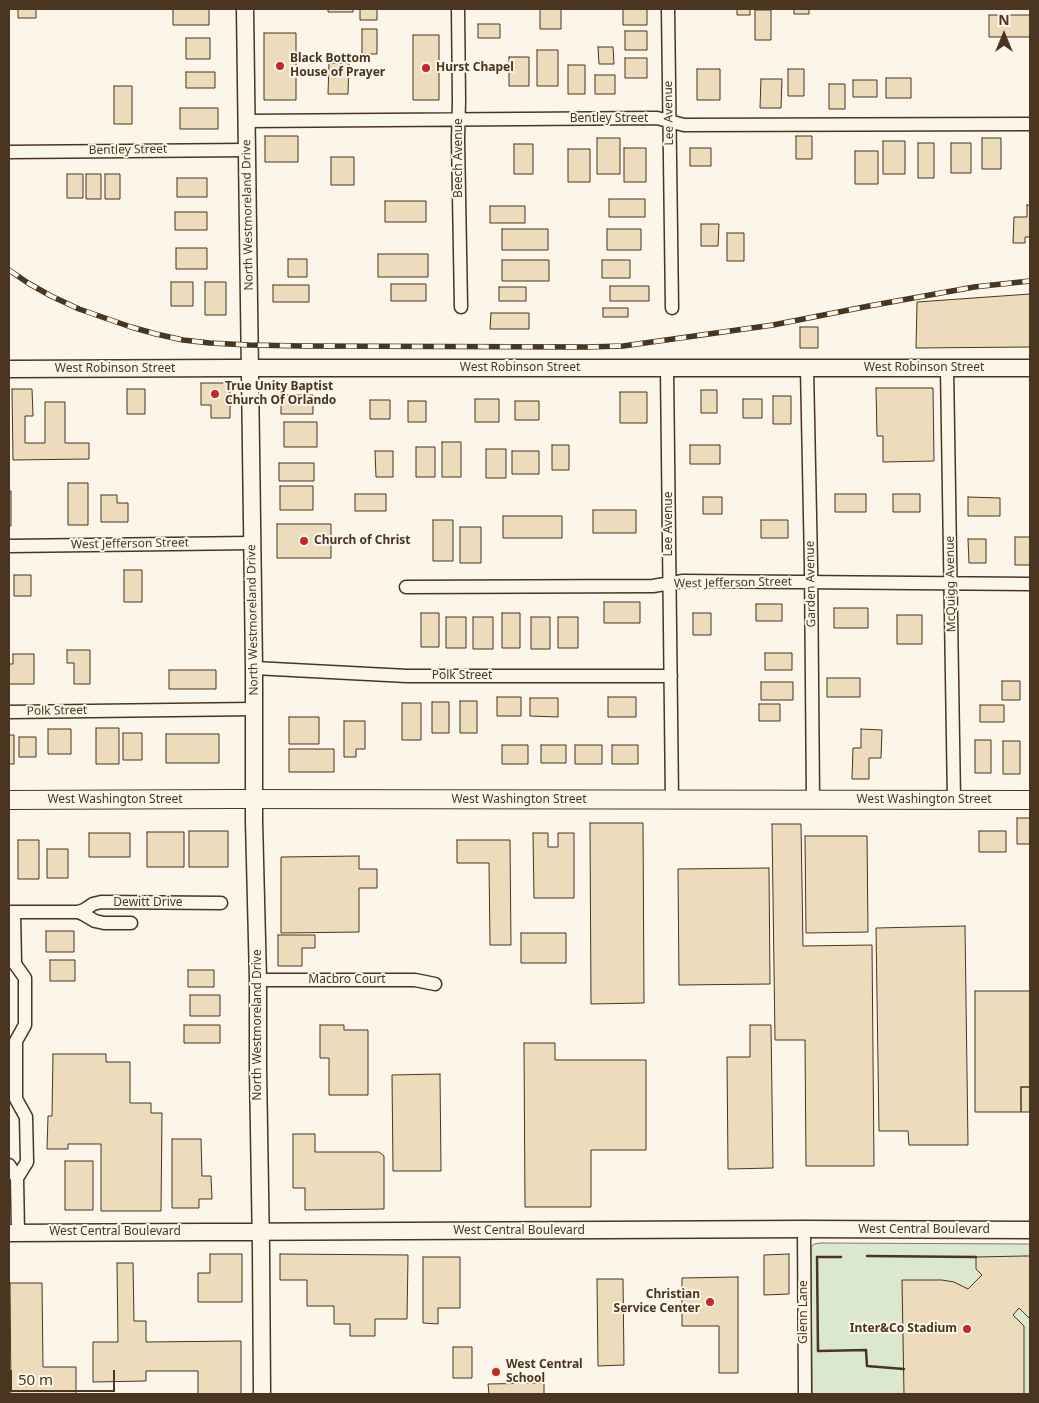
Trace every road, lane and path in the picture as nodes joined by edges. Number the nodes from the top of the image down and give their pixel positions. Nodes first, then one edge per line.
1 (245, 9) edge
2 (458, 9) edge
3 (668, 9) edge
4 (458, 120) junction
5 (247, 122) junction
6 (669, 122) junction
7 (1030, 124) edge
8 (247, 150) junction
9 (9, 152) edge
10 (461, 307) dead end
11 (672, 308) dead end
12 (250, 368) junction
13 (807, 368) junction
14 (947, 368) junction
15 (1030, 368) edge
16 (667, 369) junction
17 (9, 370) edge
18 (252, 543) junction
19 (9, 546) edge
20 (811, 583) junction
21 (670, 584) junction
22 (951, 584) junction
23 (1030, 584) edge
24 (406, 587) dead end
25 (254, 668) junction
26 (671, 676) junction
27 (254, 709) junction
28 (9, 712) edge
29 (254, 799) junction
30 (9, 800) edge
31 (672, 800) junction
32 (813, 800) junction
33 (954, 800) junction
34 (1030, 800) edge
35 (221, 903) dead end
36 (11, 912) edge
37 (78, 912) junction
38 (131, 923) dead end
39 (12, 968) edge
40 (258, 980) junction
41 (435, 984) dead end
42 (12, 1036) edge
43 (16, 1099) junction
44 (9, 1112) edge
45 (9, 1165) edge
46 (17, 1178) junction
47 (804, 1229) junction
48 (1030, 1230) edge
49 (261, 1232) junction
50 (13, 1233) edge
51 (262, 1394) edge
52 (805, 1394) edge

1 - 5 street, North Westmoreland Drive
2 - 4 street, Beech Avenue
3 - 6 street, Lee Avenue
4 - 5 street, Bentley Street
4 - 6 street, Bentley Street
4 - 10 street, Beech Avenue
5 - 8 street, North Westmoreland Drive
6 - 7 street, Bentley Street
6 - 11 street, Lee Avenue
8 - 9 street, Bentley Street
8 - 12 street, North Westmoreland Drive
12 - 16 street, West Robinson Street
12 - 17 street, West Robinson Street
12 - 18 street, North Westmoreland Drive
13 - 14 street, West Robinson Street
13 - 16 street, West Robinson Street
13 - 20 street, Garden Avenue
14 - 15 street, West Robinson Street
14 - 22 street, McQuigg Avenue
16 - 21 street, Lee Avenue
18 - 19 street, West Jefferson Street
18 - 25 street, North Westmoreland Drive
20 - 21 street, West Jefferson Street
20 - 22 street, West Jefferson Street
20 - 32 street, Garden Avenue
21 - 24 street, West Jefferson Street
21 - 26 street, Lee Avenue
22 - 23 street, West Jefferson Street
22 - 33 street, McQuigg Avenue
25 - 26 street, Polk Street
25 - 27 street, North Westmoreland Drive
26 - 31 street, Lee Avenue
27 - 28 street, Polk Street
27 - 29 street, North Westmoreland Drive
29 - 30 main road, West Washington Street
29 - 31 main road, West Washington Street
29 - 40 street, North Westmoreland Drive
31 - 32 main road, West Washington Street
32 - 33 main road, West Washington Street
33 - 34 main road, West Washington Street
35 - 37 street, Dewitt Drive
36 - 37 street, Dewitt Drive
36 - 39 street
37 - 38 street, Dewitt Drive
39 - 42 street
40 - 41 street, Macbro Court
40 - 49 street, North Westmoreland Drive
42 - 43 street
43 - 44 street
43 - 46 street
45 - 46 street
46 - 50 street
47 - 48 street, West Central Boulevard
47 - 49 street, West Central Boulevard
47 - 52 street, Glenn Lane
49 - 50 street, West Central Boulevard
49 - 51 street, North Westmoreland Drive

